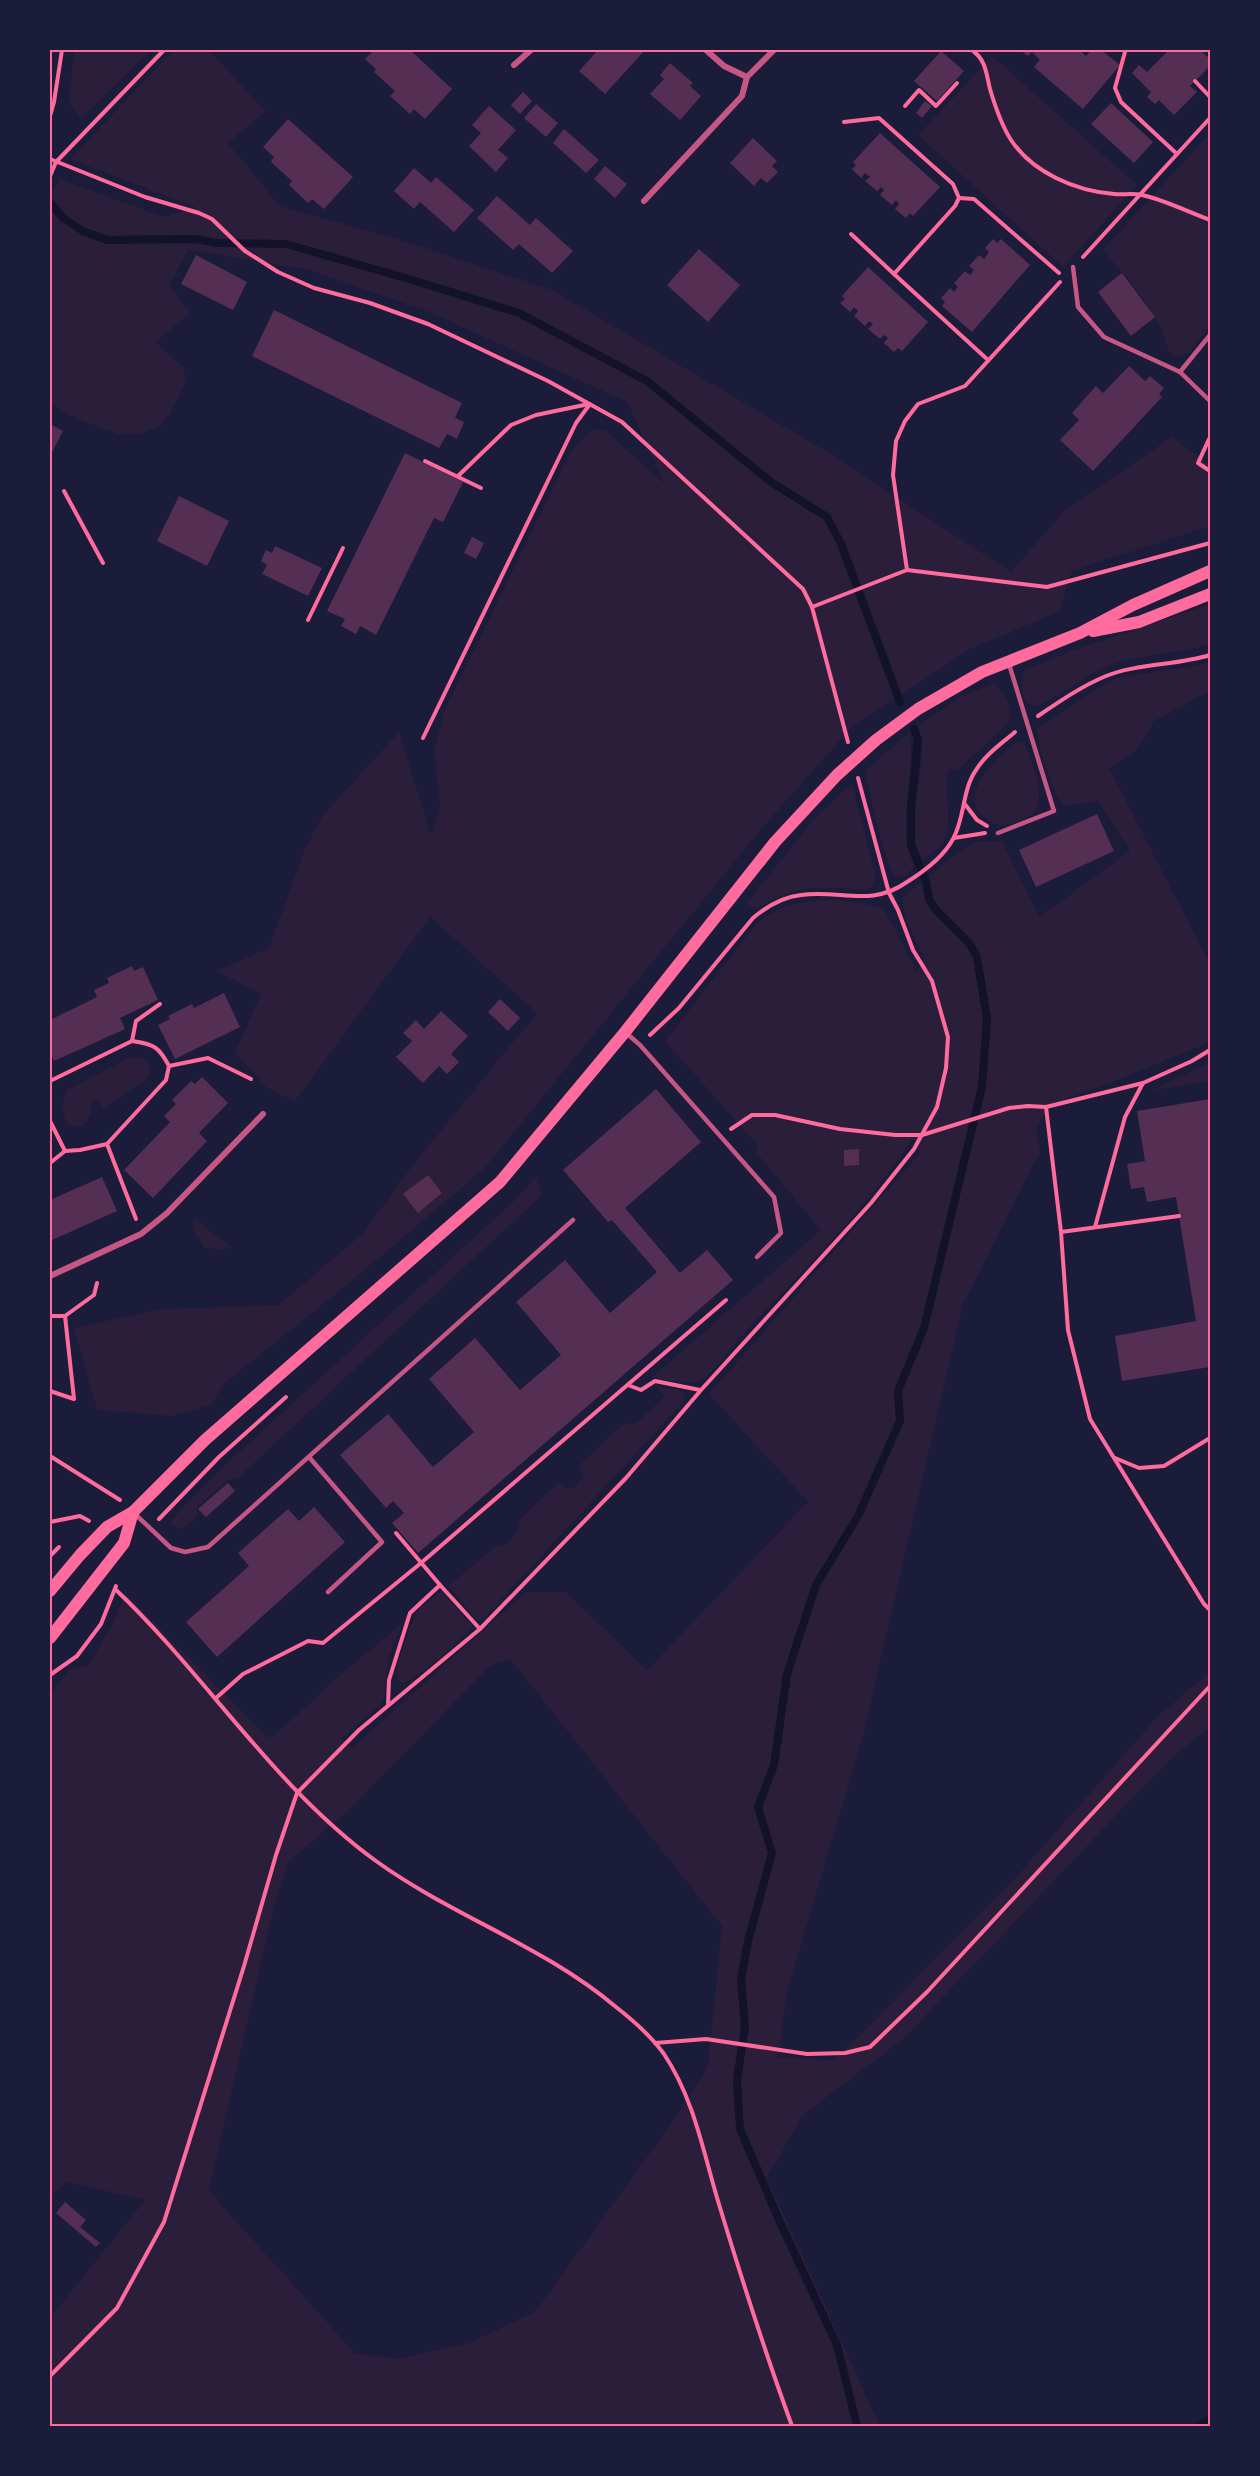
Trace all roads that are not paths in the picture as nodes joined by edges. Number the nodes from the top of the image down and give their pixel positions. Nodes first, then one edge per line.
1 (531, 50) edge
2 (706, 50) edge
3 (774, 50) edge
4 (514, 65) dead end
5 (747, 77) junction
6 (644, 201) dead end
7 (1073, 267) road end
8 (1210, 335) edge
9 (1180, 372) junction
10 (1210, 401) edge
11 (1210, 571) edge
12 (1210, 594) edge
13 (1080, 633) junction
14 (1007, 660) junction
15 (998, 833) road end
16 (625, 1032) junction
17 (263, 1114) dead end
18 (573, 1220) dead end
19 (757, 1257) dead end
20 (50, 1276) edge
21 (309, 1457) junction
22 (133, 1512) junction
23 (50, 1591) edge
24 (328, 1592) dead end
25 (50, 1638) edge

1 - 4 street
2 - 5 street
3 - 5 street
5 - 6 street
7 - 9 lane
8 - 9 lane
9 - 10 lane
11 - 13 main road
12 - 13 main road
13 - 14 main road
14 - 15 lane
14 - 16 main road
16 - 19 lane
16 - 22 main road
17 - 20 street
18 - 21 lane
21 - 22 lane
21 - 24 lane
22 - 23 main road
22 - 25 main road

